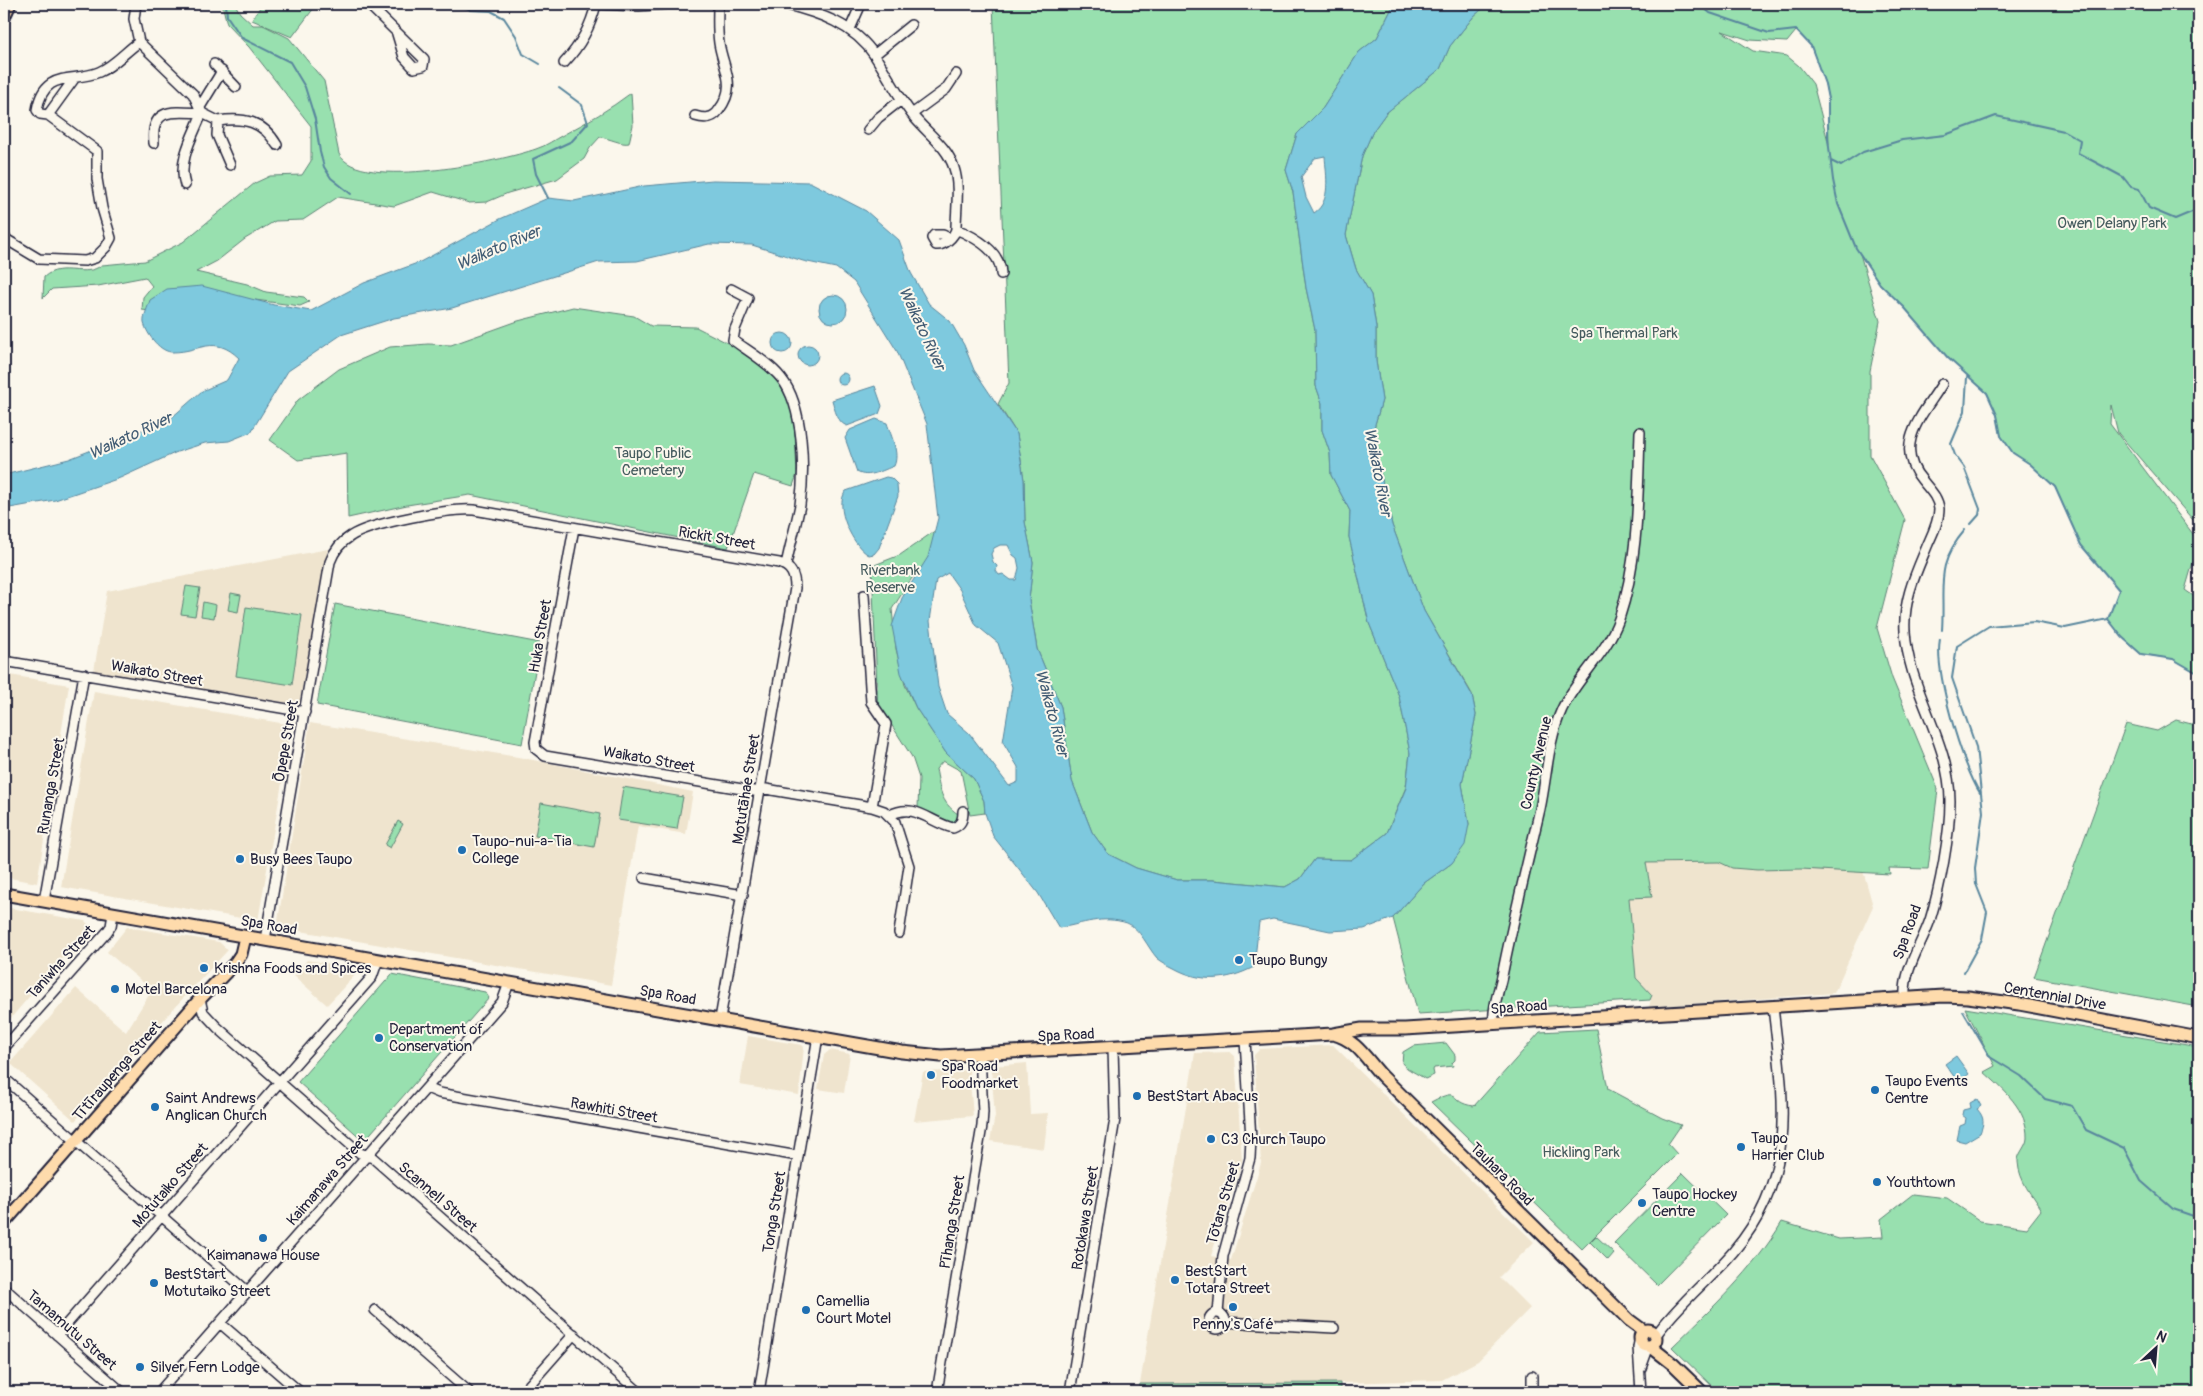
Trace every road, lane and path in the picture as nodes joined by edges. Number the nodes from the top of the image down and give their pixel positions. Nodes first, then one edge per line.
1 (10, 4) edge
2 (136, 4) edge
3 (368, 4) edge
4 (596, 4) edge
5 (668, 4) edge
6 (718, 4) edge
7 (787, 4) edge
8 (861, 4) edge
9 (4, 17) edge
10 (911, 25) dead end
11 (850, 29) junction
12 (396, 34) dead end
13 (139, 42) junction
14 (874, 55) junction
15 (564, 63) dead end
16 (214, 64) dead end
17 (222, 71) junction
18 (956, 74) dead end
19 (74, 79) junction
20 (236, 86) dead end
21 (901, 100) junction
22 (201, 110) junction
23 (912, 114) junction
24 (48, 116) junction
25 (695, 116) dead end
26 (218, 121) junction
27 (868, 130) dead end
28 (154, 143) dead end
29 (277, 145) dead end
30 (230, 165) dead end
31 (185, 185) dead end
32 (956, 229) junction
33 (4, 238) edge
34 (950, 238) dead end
35 (1002, 274) dead end
36 (732, 288) dead end
37 (1942, 384) dead end
38 (1640, 432) dead end
39 (574, 528) junction
40 (337, 548) joint
41 (786, 565) junction
42 (864, 595) dead end
43 (4, 661) edge
44 (84, 674) junction
45 (305, 712) junction
46 (536, 749) joint
47 (760, 790) junction
48 (872, 807) junction
49 (963, 811) dead end
50 (890, 815) junction
51 (644, 878) dead end
52 (4, 894) edge
53 (743, 895) junction
54 (44, 901) junction
55 (113, 914) junction
56 (899, 933) dead end
57 (245, 937) junction
58 (265, 940) junction
59 (378, 960) junction
60 (509, 983) junction
61 (1905, 998) junction
62 (200, 999) junction
63 (1773, 1007) junction
64 (189, 1012) junction
65 (720, 1020) junction
66 (1494, 1024) junction
67 (216, 1027) junction
68 (1382, 1030) junction
69 (1333, 1034) junction
70 (818, 1036) junction
71 (2199, 1038) edge
72 (1245, 1040) junction
73 (1358, 1047) junction
74 (4, 1048) edge
75 (1113, 1048) junction
76 (980, 1056) junction
77 (4, 1078) edge
78 (279, 1082) junction
79 (427, 1088) junction
80 (76, 1141) junction
81 (367, 1156) junction
82 (798, 1156) junction
83 (161, 1216) junction
84 (4, 1223) edge
85 (4, 1288) edge
86 (248, 1292) junction
87 (374, 1310) dead end
88 (1218, 1313) junction
89 (1225, 1322) junction
90 (220, 1323) junction
91 (1334, 1328) dead end
92 (574, 1334) junction
93 (57, 1335) junction
94 (1648, 1338) junction
95 (1532, 1376) dead end
96 (122, 1392) edge
97 (159, 1392) edge
98 (300, 1392) edge
99 (469, 1392) edge
100 (522, 1392) edge
101 (639, 1392) edge
102 (759, 1392) edge
103 (937, 1392) edge
104 (1070, 1392) edge
105 (1532, 1392) edge
106 (1641, 1392) edge
107 (1702, 1392) edge

1 - 9 main road
2 - 13 street
3 - 12 street
4 - 5 street
4 - 15 street
6 - 25 street
7 - 11 street
8 - 11 street
10 - 14 street
11 - 14 street
13 - 19 street
13 - 22 street
14 - 21 street
16 - 17 street
17 - 20 street
17 - 22 street
18 - 23 street
19 - 24 street
19 - 24 street
21 - 23 street
21 - 27 street
22 - 26 street
22 - 28 street
22 - 31 street
23 - 32 street
24 - 33 street
26 - 29 street
26 - 30 street
32 - 34 street
32 - 35 street
36 - 41 street
37 - 61 street, Spa Road
38 - 66 street, County Avenue
39 - 40 street, Rickit Street
39 - 41 street, Rickit Street
39 - 46 street, Huka Street
40 - 45 street, Ōpepe Street
41 - 47 street, Motutāhae Street
42 - 48 street
43 - 44 street, Waikato Street
44 - 45 street, Waikato Street
44 - 54 street, Runanga Street
45 - 58 street, Ōpepe Street
46 - 47 street, Waikato Street
47 - 48 street, Waikato Street
47 - 53 street, Motutāhae Street
48 - 50 street, Waikato Street
49 - 50 street
50 - 56 street
51 - 53 street
52 - 54 main road, Spa Road
53 - 65 street, Motutāhae Street
54 - 55 main road, Spa Road
55 - 57 main road, Spa Road
55 - 74 street, Taniwha Street
57 - 58 main road, Spa Road
57 - 62 main road, Tītīraupenga Street
58 - 59 main road, Spa Road
59 - 60 main road, Spa Road
59 - 78 street, Motutaiko Street
60 - 65 main road, Spa Road
60 - 79 street, Kaimanawa Street
61 - 63 main road, Spa Road
61 - 71 main road, Centennial Drive
62 - 64 main road, Tītīraupenga Street
62 - 67 street, Scannell Street
63 - 66 main road, Spa Road
63 - 94 street
64 - 67 street, Scannell Street
64 - 80 main road, Tītīraupenga Street
65 - 70 main road, Spa Road
66 - 68 main road, Spa Road
67 - 78 street, Scannell Street
68 - 69 main road, Spa Road
68 - 73 main road
69 - 72 main road, Spa Road
69 - 73 main road, Spa Road
70 - 76 main road, Spa Road
70 - 82 street, Tonga Street
72 - 75 main road, Spa Road
72 - 88 street, Tōtara Street
73 - 94 main road, Tauhara Road
75 - 76 main road, Spa Road
75 - 104 street, Rotokawa Street
76 - 103 street, Pīhanga Street
77 - 80 street
78 - 81 street, Scannell Street
78 - 83 street, Motutaiko Street
79 - 81 street, Kaimanawa Street
79 - 82 street, Rawhiti Street
80 - 83 street
80 - 84 main road, Tītīraupenga Street
81 - 86 street, Kaimanawa Street
81 - 92 street, Scannell Street
82 - 102 street, Tonga Street
83 - 86 street
83 - 93 street, Motutaiko Street
85 - 93 street, Tamamutu Street
86 - 90 street, Kaimanawa Street
87 - 99 street
88 - 89 street
88 - 89 street, Tōtara Street
89 - 91 street, Tōtara Street
90 - 97 street, Kaimanawa Street
90 - 98 street
92 - 100 street
92 - 101 street, Scannell Street
93 - 96 street, Tamamutu Street
94 - 106 street
94 - 107 main road, Tauhara Road
95 - 105 street

